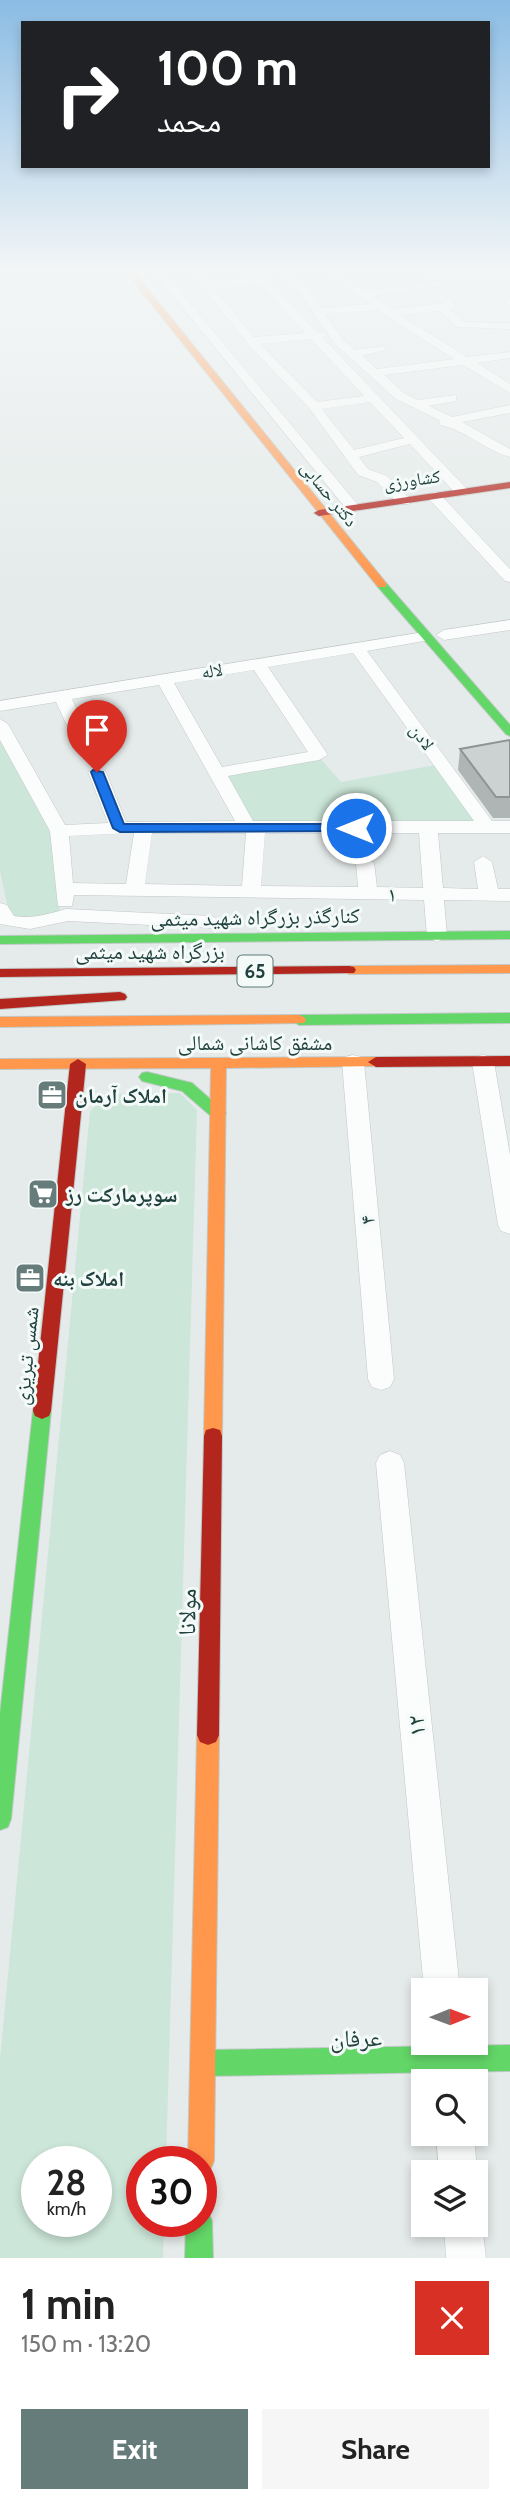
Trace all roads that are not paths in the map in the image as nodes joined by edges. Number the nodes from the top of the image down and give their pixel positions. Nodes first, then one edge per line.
1 (197, 376) edge
2 (211, 376) edge
3 (229, 376) edge
4 (245, 376) edge
5 (285, 376) edge
6 (347, 376) edge
7 (381, 376) edge
8 (492, 376) edge
9 (510, 388) edge
10 (373, 398) junction
11 (452, 398) dead end
12 (417, 404) junction
13 (314, 406) junction
14 (510, 409) edge
15 (451, 421) junction
16 (414, 430) junction
17 (474, 436) junction
18 (450, 440) dead end
19 (510, 453) edge
20 (351, 455) junction
21 (285, 471) junction
22 (506, 489) edge
23 (462, 492) junction
24 (435, 496) junction
25 (404, 500) junction
26 (354, 508) junction
27 (337, 510) junction
28 (319, 513) junction
29 (510, 578) edge
30 (510, 625) edge
31 (444, 635) junction
32 (424, 637) junction
33 (357, 648) junction
34 (472, 663) dead end
35 (258, 664) junction
36 (164, 679) junction
37 (62, 696) junction
38 (0, 706) edge
39 (510, 714) edge
40 (0, 724) edge
41 (507, 739) edge
42 (86, 747) dead end
43 (97, 772) dead end
44 (217, 773) junction
45 (144, 827) junction
46 (428, 827) junction
47 (487, 827) junction
48 (510, 827) edge
49 (120, 828) junction
50 (252, 828) junction
51 (59, 831) junction
52 (483, 862) dead end
53 (365, 863) dead end
54 (65, 889) junction
55 (135, 890) junction
56 (214, 892) junction
57 (251, 892) junction
58 (368, 894) junction
59 (435, 895) junction
60 (489, 895) junction
61 (510, 895) edge
62 (0, 909) edge
63 (66, 915) junction
64 (212, 930) junction
65 (510, 935) edge
66 (437, 936) junction
67 (0, 940) edge
68 (0, 965) edge
69 (510, 969) edge
70 (201, 972) junction
71 (0, 973) edge
72 (0, 993) edge
73 (0, 1004) edge
74 (510, 1018) edge
75 (0, 1022) edge
76 (510, 1061) edge
77 (354, 1062) junction
78 (483, 1062) junction
79 (219, 1063) junction
80 (0, 1064) edge
81 (78, 1064) junction
82 (113, 1079) dead end
83 (93, 1087) dead end
84 (74, 1102) junction
85 (218, 1113) junction
86 (510, 1225) edge
87 (381, 1379) dead end
88 (390, 1463) dead end
89 (0, 1819) edge
90 (441, 1978) edge
91 (510, 2058) edge
92 (449, 2061) edge
93 (203, 2063) junction
94 (201, 2146) edge
95 (199, 2237) edge
96 (464, 2237) edge
97 (198, 2258) edge
98 (466, 2258) edge

1 - 21 main road
2 - 21 main road, دکتر حسابی
3 - 27 main road, دکتر حسابی
4 - 26 street
5 - 13 street
6 - 10 street
7 - 12 street
8 - 9 street
10 - 13 street
10 - 16 street
11 - 12 street
12 - 15 street
13 - 20 street
14 - 15 street
15 - 16 street
15 - 17 street
16 - 20 street
16 - 23 street
17 - 18 street
17 - 19 street
20 - 25 street
21 - 28 main road, دکتر حسابی
22 - 23 main road, کشاورزی
23 - 24 main road, کشاورزی
24 - 25 main road, کشاورزی
24 - 29 street
25 - 26 main road, کشاورزی
26 - 27 main road, کشاورزی
27 - 28 main road, کشاورزی
27 - 31 main road, دکتر حسابی
28 - 32 main road, دکتر حسابی
30 - 31 street
31 - 34 main road
31 - 39 main road, دکتر حسابی
32 - 33 street, لاله
32 - 41 main road, دکتر حسابی
33 - 35 street, لاله
33 - 47 street, لادن
35 - 36 street, لاله
35 - 44 street
36 - 37 street, لاله
36 - 44 street
37 - 38 street, لاله
37 - 42 street
40 - 51 street
43 - 49 street
44 - 50 street
45 - 49 street
45 - 50 street
45 - 55 street
46 - 47 street
46 - 50 street
46 - 59 street
47 - 48 street
49 - 51 street
50 - 57 street
51 - 54 street
52 - 60 street
53 - 58 street
54 - 55 street, ۱
54 - 63 street
55 - 56 street, ۱
56 - 57 street, ۱
56 - 64 street
57 - 58 street, ۱
58 - 59 street, ۱
59 - 60 street, ۱
59 - 66 street
60 - 61 street, ۱
62 - 63 street
63 - 64 street
64 - 66 main road, کنارگذر بزرگراه شهید میثمی
64 - 67 main road, کنارگذر بزرگراه شهید میثمی
65 - 66 main road, کنارگذر بزرگراه شهید میثمی
68 - 70 main road
69 - 70 main road, بزرگراه شهید میثمی / 65
70 - 71 main road, بزرگراه شهید میثمی / 65
72 - 73 main road, بزرگراه شهید میثمی
74 - 75 main road
76 - 78 main road, مشفق کاشانی شمالی
77 - 78 main road, مشفق کاشانی شمالی
77 - 79 main road, مشفق کاشانی شمالی
77 - 87 street, ۴
78 - 86 street
79 - 81 main road, مشفق کاشانی شمالی
79 - 85 main road, مولانا
80 - 81 main road, مشفق کاشانی شمالی
81 - 84 main road, شمس تبریزی
82 - 85 main road
83 - 84 main road
84 - 89 main road, شمس تبریزی
85 - 93 main road, مولانا
88 - 90 street, ۱۲
91 - 92 main road, عرفان
92 - 93 main road, عرفان
93 - 94 main road, مولانا
95 - 97 main road
96 - 98 street

